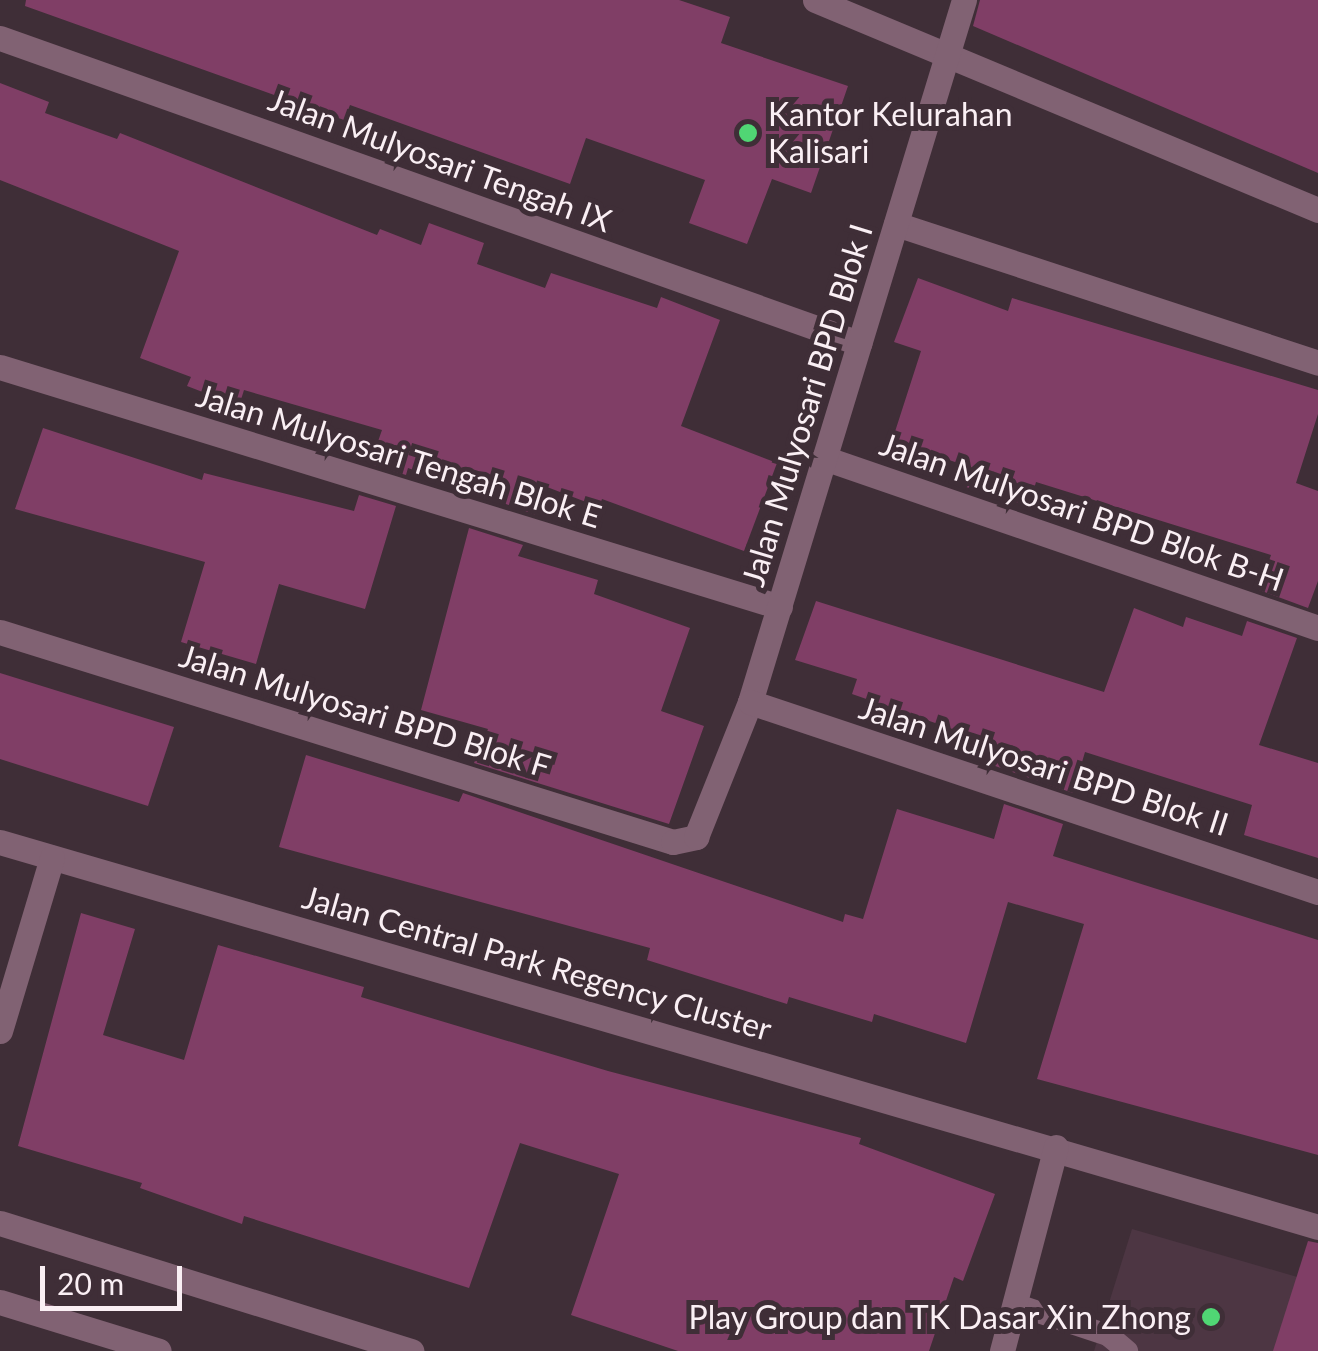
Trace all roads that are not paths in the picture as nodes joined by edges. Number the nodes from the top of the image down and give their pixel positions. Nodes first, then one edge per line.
1 (814, 0) edge
2 (964, 0) edge
3 (0, 38) edge
4 (948, 54) junction
5 (1318, 210) edge
6 (896, 224) junction
7 (859, 343) junction
8 (1318, 363) edge
9 (0, 366) edge
10 (824, 458) junction
11 (780, 607) junction
12 (1318, 628) edge
13 (0, 632) edge
14 (750, 702) junction
15 (704, 826) joint
16 (0, 842) edge
17 (52, 858) junction
18 (1318, 892) edge
19 (0, 1031) edge
20 (1056, 1146) junction
21 (0, 1223) edge
22 (1318, 1227) edge
23 (0, 1302) edge
24 (1014, 1304) junction
25 (159, 1351) edge
26 (412, 1351) edge
27 (1002, 1351) edge
28 (1127, 1351) edge

1 - 4 street
2 - 4 street, Jalan Mulyosari BPD Blok I
3 - 7 street, Jalan Mulyosari Tengah IX
4 - 5 street
4 - 6 street, Jalan Mulyosari BPD Blok I
6 - 7 street, Jalan Mulyosari BPD Blok I
6 - 8 street
7 - 10 street, Jalan Mulyosari BPD Blok I
9 - 11 street, Jalan Mulyosari Tengah Blok E
10 - 11 street, Jalan Mulyosari BPD Blok I
10 - 12 street, Jalan Mulyosari BPD Blok B-H
11 - 14 street, Jalan Mulyosari BPD Blok I
13 - 15 street, Jalan Mulyosari BPD Blok F
14 - 15 street, Jalan Mulyosari BPD Blok I
14 - 18 street, Jalan Mulyosari BPD Blok II
16 - 17 street, Jalan Central Park Regency Cluster
17 - 19 street
17 - 20 street, Jalan Central Park Regency Cluster
20 - 22 street, Jalan Central Park Regency Cluster
20 - 24 street
21 - 26 street
23 - 25 street
24 - 27 street
24 - 28 lane

